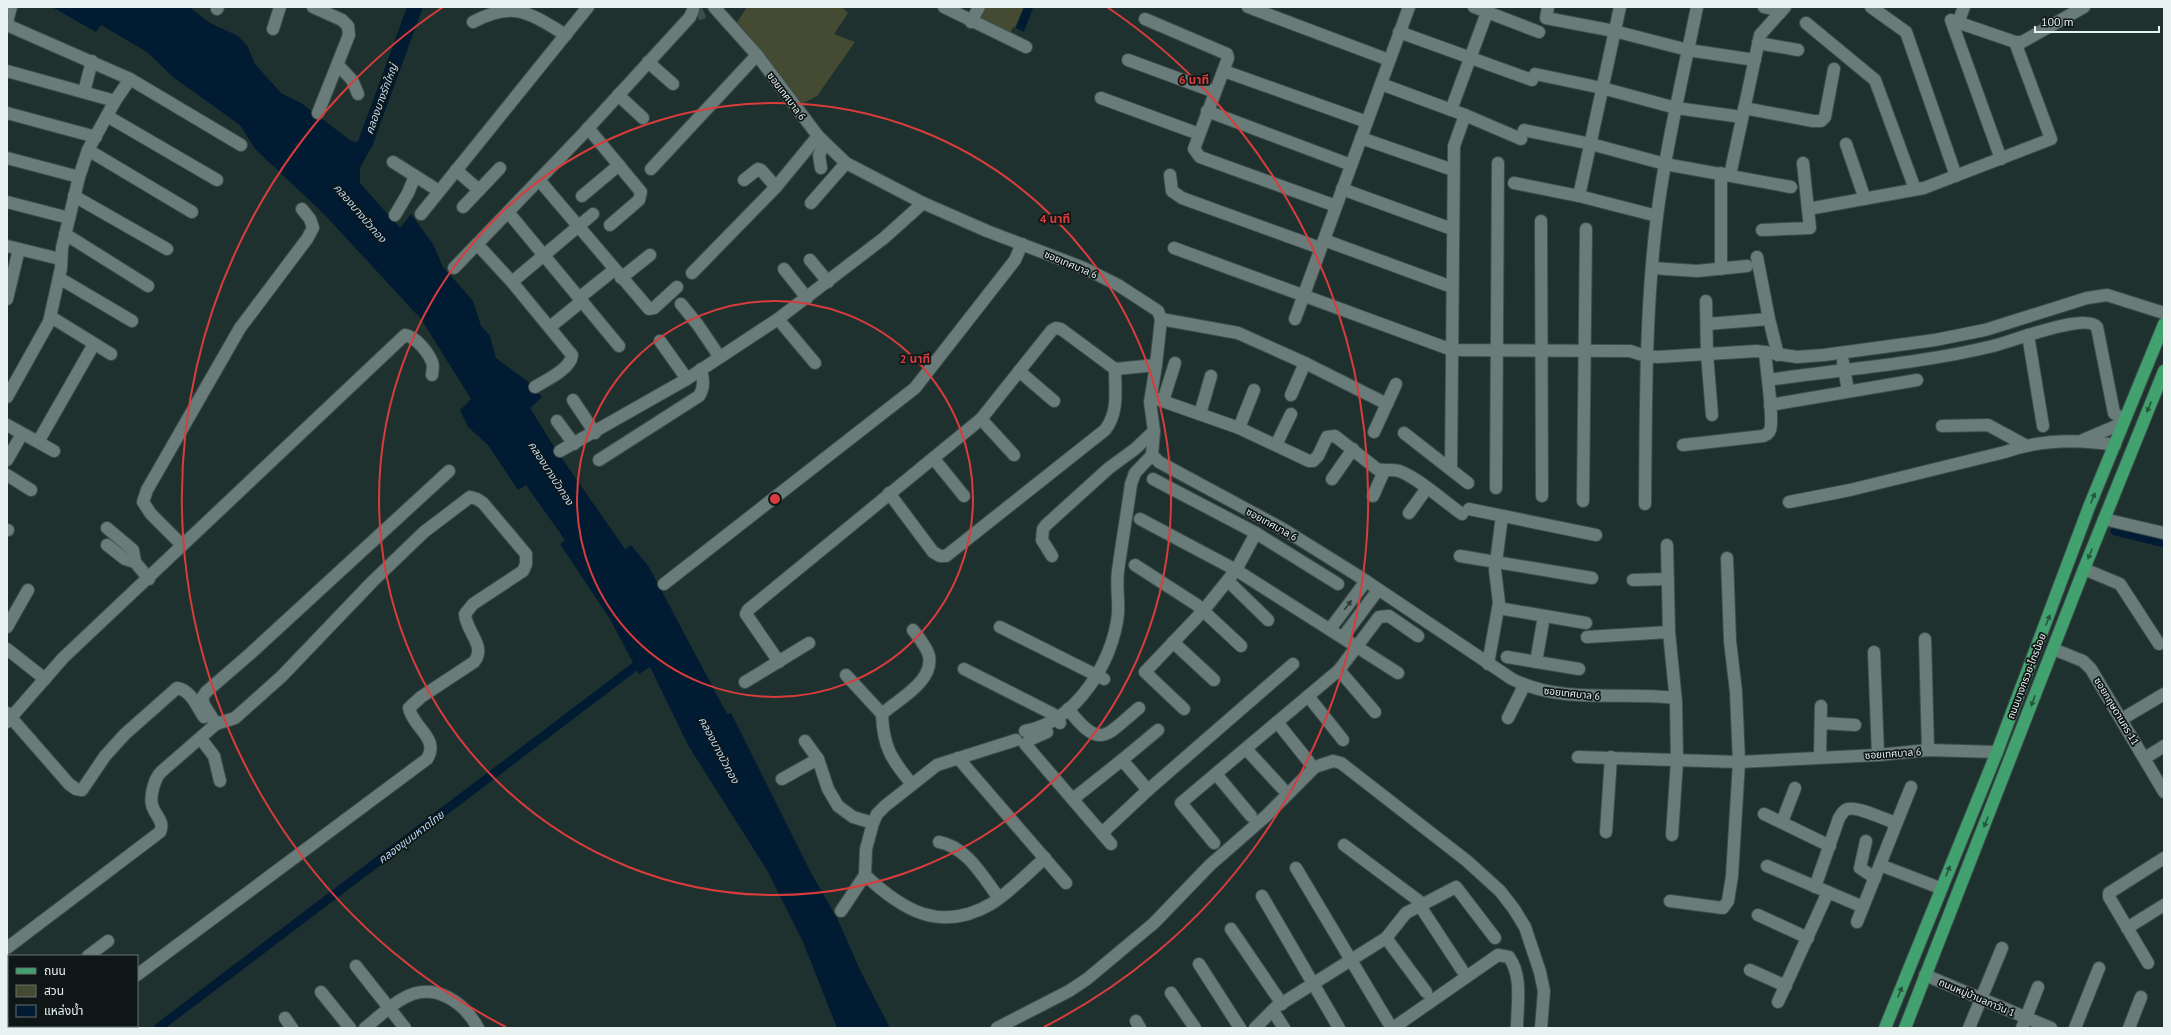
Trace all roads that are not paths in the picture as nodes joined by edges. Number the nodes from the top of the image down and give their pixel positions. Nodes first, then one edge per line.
1 (11, 7) edge
2 (280, 7) edge
3 (313, 7) edge
4 (588, 7) edge
5 (944, 7) edge
6 (979, 7) edge
7 (1248, 7) edge
8 (1409, 7) edge
9 (1474, 7) edge
10 (1548, 7) edge
11 (1620, 7) edge
12 (1697, 7) edge
13 (1764, 7) edge
14 (1871, 7) edge
15 (1964, 7) edge
16 (2084, 7) edge
17 (1488, 9) edge
18 (1783, 10) edge
19 (702, 11) edge
20 (1145, 19) dead end
21 (7, 22) edge
22 (473, 22) dead end
23 (971, 22) junction
24 (1806, 23) dead end
25 (1958, 23) junction
26 (7, 26) edge
27 (273, 29) dead end
28 (1614, 31) junction
29 (1400, 32) junction
30 (1539, 32) dead end
31 (566, 35) junction
32 (2015, 42) junction
33 (1758, 43) junction
34 (1026, 47) dead end
35 (1688, 50) junction
36 (1798, 50) dead end
37 (757, 55) junction
38 (1470, 58) junction
39 (1128, 60) dead end
40 (1389, 60) junction
41 (1755, 60) junction
42 (92, 61) junction
43 (648, 62) junction
44 (338, 65) junction
45 (1834, 69) dead end
46 (7, 71) edge
47 (1224, 71) junction
48 (130, 79) junction
49 (673, 84) dead end
50 (1380, 84) junction
51 (1602, 88) junction
52 (84, 92) junction
53 (1215, 92) junction
54 (358, 94) dead end
55 (618, 95) junction
56 (1101, 98) dead end
57 (115, 101) junction
58 (1676, 108) junction
59 (1451, 110) junction
60 (1207, 111) junction
61 (7, 113) edge
62 (318, 113) dead end
63 (1743, 113) junction
64 (1465, 115) junction
65 (107, 116) junction
66 (643, 118) dead end
67 (1367, 122) junction
68 (588, 128) junction
69 (1199, 134) junction
70 (96, 137) junction
71 (1361, 138) junction
72 (821, 139) junction
73 (1590, 144) junction
74 (1846, 144) dead end
75 (241, 145) dead end
76 (88, 150) junction
77 (7, 158) edge
78 (2001, 159) junction
79 (393, 162) dead end
80 (846, 163) junction
81 (1498, 163) dead end
82 (1803, 163) dead end
83 (1665, 164) junction
84 (619, 165) junction
85 (1351, 165) junction
86 (500, 168) dead end
87 (821, 168) dead end
88 (651, 169) dead end
89 (456, 170) junction
90 (1453, 170) junction
91 (1725, 174) junction
92 (1170, 175) dead end
93 (415, 176) junction
94 (1956, 176) junction
95 (79, 177) junction
96 (218, 180) dead end
97 (539, 180) junction
98 (744, 180) dead end
99 (1514, 183) dead end
100 (776, 187) junction
101 (1791, 187) dead end
102 (1342, 189) junction
103 (479, 190) junction
104 (1915, 190) junction
105 (439, 191) junction
106 (74, 196) junction
107 (582, 196) dead end
108 (1579, 196) junction
109 (1865, 199) junction
110 (7, 202) edge
111 (811, 203) dead end
112 (923, 203) junction
113 (1336, 206) junction
114 (463, 207) dead end
115 (302, 209) dead end
116 (1808, 209) junction
117 (192, 212) dead end
118 (508, 212) junction
119 (421, 214) dead end
120 (593, 214) dead end
121 (395, 216) dead end
122 (1657, 216) junction
123 (69, 218) junction
124 (1541, 221) dead end
125 (610, 225) dead end
126 (578, 226) junction
127 (1452, 229) junction
128 (1586, 229) dead end
129 (1762, 230) dead end
130 (65, 234) junction
131 (477, 244) junction
132 (1022, 244) junction
133 (1322, 244) junction
134 (7, 246) edge
135 (1174, 248) dead end
136 (19, 249) junction
137 (167, 249) dead end
138 (544, 254) junction
139 (650, 255) dead end
140 (1757, 257) dead end
141 (60, 259) junction
142 (810, 260) dead end
143 (1747, 266) dead end
144 (454, 268) dead end
145 (1652, 268) junction
146 (784, 269) dead end
147 (1721, 269) junction
148 (692, 273) dead end
149 (617, 274) junction
150 (59, 278) junction
151 (512, 282) junction
152 (828, 282) junction
153 (148, 286) dead end
154 (678, 287) dead end
155 (1452, 287) junction
156 (8, 294) edge
157 (1303, 295) junction
158 (807, 298) junction
159 (580, 299) junction
160 (1706, 301) dead end
161 (681, 304) dead end
162 (2055, 308) junction
163 (2164, 313) edge
164 (51, 317) junction
165 (778, 319) junction
166 (1160, 319) junction
167 (1294, 319) dead end
168 (1769, 319) junction
169 (132, 320) dead end
170 (1707, 324) junction
171 (2164, 324) edge
172 (2056, 326) junction
173 (550, 327) junction
174 (2028, 335) junction
175 (660, 341) dead end
176 (94, 344) junction
177 (619, 346) dead end
178 (1452, 350) junction
179 (1497, 350) junction
180 (1541, 350) junction
181 (1585, 351) junction
182 (1765, 352) junction
183 (1842, 353) junction
184 (111, 354) dead end
185 (1707, 354) junction
186 (1778, 355) junction
187 (719, 356) junction
188 (1646, 356) junction
189 (815, 362) dead end
190 (1305, 362) junction
191 (1175, 363) dead end
192 (1156, 365) junction
193 (701, 369) junction
194 (1115, 369) junction
195 (1844, 369) junction
196 (1019, 371) junction
197 (2164, 371) edge
198 (432, 375) dead end
199 (1211, 376) dead end
200 (687, 379) junction
201 (1768, 380) junction
202 (1917, 380) dead end
203 (1396, 384) dead end
204 (535, 387) dead end
205 (1254, 390) dead end
206 (1848, 391) junction
207 (1291, 395) dead end
208 (7, 396) edge
209 (1150, 397) junction
210 (573, 400) dead end
211 (1054, 401) dead end
212 (1162, 401) junction
213 (1387, 404) junction
214 (1770, 405) junction
215 (1200, 414) junction
216 (1291, 414) dead end
217 (1712, 415) dead end
218 (981, 419) junction
219 (557, 421) dead end
220 (2124, 422) junction
221 (7, 425) edge
222 (1942, 426) dead end
223 (2043, 426) dead end
224 (1240, 428) junction
225 (1154, 431) junction
226 (1374, 432) dead end
227 (595, 433) junction
228 (1404, 433) dead end
229 (22, 434) junction
230 (2083, 440) junction
231 (38, 442) junction
232 (574, 444) junction
233 (1683, 444) dead end
234 (1276, 445) junction
235 (2025, 445) junction
236 (2115, 445) junction
237 (1135, 449) junction
238 (1353, 449) junction
239 (54, 451) dead end
240 (560, 451) dead end
241 (1014, 455) dead end
242 (934, 459) junction
243 (1148, 459) junction
244 (7, 460) edge
245 (599, 460) dead end
246 (1451, 469) junction
247 (449, 471) dead end
248 (1384, 471) junction
249 (7, 475) edge
250 (1153, 479) dead end
251 (1332, 479) dead end
252 (1468, 483) dead end
253 (1427, 488) junction
254 (1496, 488) dead end
255 (31, 490) dead end
256 (888, 493) junction
257 (964, 496) dead end
258 (1373, 496) dead end
259 (1542, 496) dead end
260 (1583, 501) dead end
261 (1788, 502) dead end
262 (1645, 504) dead end
263 (1409, 513) dead end
264 (1502, 516) junction
265 (1140, 519) dead end
266 (2104, 519) junction
267 (107, 528) dead end
268 (2164, 533) edge
269 (1256, 534) junction
270 (1596, 535) dead end
271 (108, 545) dead end
272 (182, 545) junction
273 (1667, 545) dead end
274 (1052, 556) dead end
275 (1460, 556) dead end
276 (1727, 558) dead end
277 (1496, 561) junction
278 (135, 562) junction
279 (1135, 565) dead end
280 (2084, 569) junction
281 (1236, 570) junction
282 (1592, 578) dead end
283 (149, 579) junction
284 (1668, 579) junction
285 (1633, 580) dead end
286 (1228, 581) junction
287 (1366, 581) junction
288 (664, 584) dead end
289 (1338, 584) dead end
290 (28, 590) dead end
291 (1378, 590) junction
292 (1498, 608) junction
293 (1203, 611) junction
294 (1544, 616) junction
295 (1268, 620) dead end
296 (1586, 623) dead end
297 (7, 627) edge
298 (1000, 627) dead end
299 (1330, 629) junction
300 (913, 630) dead end
301 (1669, 632) junction
302 (1418, 636) dead end
303 (1587, 636) dead end
304 (1343, 637) junction
305 (1925, 639) dead end
306 (1173, 642) junction
307 (809, 643) dead end
308 (2159, 644) dead end
309 (1241, 646) dead end
310 (1357, 646) junction
311 (7, 649) edge
312 (2053, 649) junction
313 (1874, 652) dead end
314 (1507, 657) dead end
315 (779, 662) junction
316 (1536, 662) junction
317 (1293, 664) dead end
318 (1488, 664) junction
319 (964, 669) dead end
320 (1579, 669) dead end
321 (1339, 670) junction
322 (2028, 671) junction
323 (1398, 673) dead end
324 (846, 676) dead end
325 (2043, 676) junction
326 (1101, 678) junction
327 (45, 679) junction
328 (1214, 680) dead end
329 (745, 682) dead end
330 (1524, 686) junction
331 (2164, 694) edge
332 (1308, 696) junction
333 (1675, 698) junction
334 (1821, 706) dead end
335 (1139, 708) dead end
336 (1184, 710) dead end
337 (1374, 712) dead end
338 (1071, 713) junction
339 (882, 714) junction
340 (8, 717) edge
341 (1508, 718) dead end
342 (2122, 719) junction
343 (1058, 721) junction
344 (1277, 722) junction
345 (1820, 723) junction
346 (1855, 725) dead end
347 (214, 727) junction
348 (1158, 730) dead end
349 (201, 739) junction
350 (1024, 739) junction
351 (1342, 740) dead end
352 (805, 741) dead end
353 (2164, 746) edge
354 (1246, 749) junction
355 (1928, 750) junction
356 (1997, 752) junction
357 (1878, 755) junction
358 (1578, 757) dead end
359 (1611, 757) junction
360 (1820, 757) junction
361 (958, 758) junction
362 (2145, 758) junction
363 (818, 759) junction
364 (1122, 760) junction
365 (1677, 761) junction
366 (1309, 762) dead end
367 (1739, 762) junction
368 (1216, 774) junction
369 (782, 779) dead end
370 (220, 781) dead end
371 (911, 784) junction
372 (1911, 787) dead end
373 (1282, 788) dead end
374 (1795, 788) dead end
375 (1148, 790) junction
376 (2164, 792) edge
377 (1073, 799) junction
378 (1764, 814) dead end
379 (1251, 816) dead end
380 (1782, 822) junction
381 (1896, 823) junction
382 (873, 824) junction
383 (1606, 832) dead end
384 (1102, 833) junction
385 (1672, 835) dead end
386 (1866, 841) dead end
387 (939, 842) dead end
388 (1214, 843) dead end
389 (1111, 844) dead end
390 (1344, 845) dead end
391 (1830, 846) junction
392 (1045, 858) junction
393 (2164, 858) edge
394 (1880, 864) junction
395 (1767, 866) dead end
396 (1296, 868) dead end
397 (865, 875) junction
398 (1875, 878) junction
399 (1066, 883) dead end
400 (1815, 886) junction
401 (1940, 888) junction
402 (1828, 892) junction
403 (1262, 896) dead end
404 (999, 898) junction
405 (1670, 901) dead end
406 (1421, 905) junction
407 (1863, 907) junction
408 (2163, 907) edge
409 (841, 911) dead end
410 (1758, 915) dead end
411 (1858, 922) dead end
412 (2127, 928) junction
413 (1231, 929) dead end
414 (1386, 938) junction
415 (1495, 938) dead end
416 (1808, 938) junction
417 (108, 941) dead end
418 (7, 948) edge
419 (2002, 948) dead end
420 (89, 955) edge
421 (1352, 960) junction
422 (2148, 963) dead end
423 (1200, 964) dead end
424 (356, 966) dead end
425 (2099, 968) dead end
426 (1462, 970) dead end
427 (1750, 970) dead end
428 (138, 974) edge
429 (1925, 975) junction
430 (1314, 984) junction
431 (1786, 986) junction
432 (2038, 987) dead end
433 (321, 992) dead end
434 (1426, 992) dead end
435 (1171, 993) dead end
436 (2141, 997) dead end
437 (1981, 999) junction
438 (1778, 1002) dead end
439 (1278, 1007) junction
440 (389, 1008) junction
441 (2024, 1023) edge
442 (1391, 1025) edge
443 (350, 1028) edge
444 (365, 1028) edge
445 (405, 1028) edge
446 (478, 1028) edge
447 (997, 1028) edge
448 (1195, 1028) edge
449 (1240, 1028) edge
450 (1255, 1028) edge
451 (1284, 1028) edge
452 (1339, 1028) edge
453 (1517, 1028) edge
454 (1541, 1028) edge
455 (1885, 1028) edge
456 (1904, 1028) edge
457 (1969, 1028) edge
458 (2051, 1028) edge
459 (2075, 1028) edge
460 (2129, 1028) edge

1 - 21 street
2 - 27 street
3 - 44 street
4 - 31 street
5 - 23 street
6 - 23 street
7 - 40 street
8 - 29 street
9 - 17 street
10 - 28 street
11 - 28 street
12 - 35 street
13 - 18 street
14 - 94 street
15 - 25 street
16 - 32 street
17 - 30 street
17 - 38 street
18 - 33 street
19 - 37 street, ซอยเทศบาล 6
19 - 43 street
20 - 47 street
22 - 31 street
23 - 34 street
24 - 104 street
25 - 32 street
25 - 78 street
26 - 42 street
28 - 35 street
28 - 51 street
29 - 38 street
29 - 40 street
31 - 89 street
32 - 78 street
33 - 36 street
33 - 41 street
35 - 41 street
35 - 58 street
37 - 72 street, ซอยเทศบาล 6
37 - 88 street
38 - 51 street
38 - 59 street
39 - 53 street
40 - 50 street
41 - 63 street
42 - 48 street
42 - 52 street
43 - 49 street
43 - 55 street
44 - 54 street
44 - 62 street
45 - 63 street
46 - 52 street
47 - 53 street
47 - 67 street
48 - 57 street
48 - 75 street
50 - 59 street
50 - 67 street
51 - 58 street
51 - 73 street
52 - 57 street
53 - 60 street
55 - 66 street
55 - 68 street
56 - 69 street
57 - 65 street
58 - 63 street
58 - 83 street
59 - 64 street
60 - 69 street
60 - 85 street
61 - 70 street
63 - 91 street
64 - 73 street
64 - 90 street
65 - 70 street
65 - 96 street
67 - 71 street
68 - 84 street
68 - 97 street
69 - 113 street
70 - 76 street
71 - 85 street
71 - 90 street
72 - 80 street, ซอยเทศบาล 6
72 - 87 street
72 - 100 street
73 - 83 street
73 - 108 street
74 - 109 street
76 - 95 street
76 - 117 street
77 - 95 street
78 - 94 street
79 - 93 street
80 - 111 street
80 - 112 street, ซอยเทศบาล 6
81 - 179 street
82 - 116 street
83 - 91 street
83 - 122 street
84 - 107 street
84 - 125 street
85 - 102 street
86 - 103 street
89 - 103 street
89 - 105 street
90 - 127 street
91 - 101 street
91 - 147 street
92 - 133 street
93 - 105 street
93 - 121 street
94 - 104 street
95 - 106 street
97 - 118 street
97 - 126 street
98 - 100 street
99 - 108 street
100 - 148 street
102 - 113 street
102 - 127 street
103 - 114 street
104 - 109 street
105 - 119 street
106 - 123 street
106 - 137 street
108 - 122 street
109 - 116 street
110 - 123 street
112 - 132 street, ซอยเทศบาล 6
112 - 152 street
113 - 133 street
115 - 272 street
116 - 129 street
118 - 131 street
118 - 138 street
120 - 126 street
122 - 145 street
123 - 130 street
124 - 180 street
126 - 138 street
126 - 149 street
127 - 155 street
128 - 181 street
130 - 141 street
130 - 153 street
131 - 144 street
131 - 151 street
132 - 166 street, ซอยเทศบาล 6
132 - 288 street
133 - 155 street
133 - 157 street
134 - 136 street
135 - 157 street
136 - 141 street
136 - 156 street
138 - 151 street
138 - 159 street
139 - 149 street
140 - 168 street
141 - 150 street
142 - 152 street
143 - 147 street
145 - 147 street
145 - 188 street
146 - 158 street
149 - 154 street
149 - 159 street
150 - 164 street
150 - 169 street
151 - 173 street
152 - 158 street
155 - 178 street
157 - 167 street
157 - 178 street
158 - 165 street
159 - 173 street
159 - 177 street
160 - 170 street
161 - 187 street
162 - 163 street
162 - 172 street
162 - 183 street
164 - 176 street
164 - 208 street
165 - 187 street
165 - 189 street
166 - 190 street
166 - 192 street
168 - 170 street
168 - 186 street
170 - 185 street
171 - 220 main road, ถนนบางกรวย-ไทรน้อย
172 - 174 street
172 - 220 street
173 - 204 street
174 - 195 street
174 - 223 street
175 - 200 street
176 - 184 street
176 - 231 street
178 - 179 street
178 - 246 street
179 - 180 street
179 - 254 street
180 - 181 street
180 - 259 street
181 - 188 street
181 - 260 street
182 - 185 street
182 - 186 street
182 - 201 street
183 - 186 street
183 - 195 street
185 - 188 street
185 - 217 street
187 - 193 street
188 - 262 street
190 - 207 street
190 - 213 street
191 - 212 street
192 - 194 street
192 - 209 street
193 - 200 street
193 - 245 street
194 - 196 street
194 - 256 street
195 - 201 street
195 - 206 street
196 - 211 street
196 - 218 street
197 -> 266 main road, ถนนบางกรวย-ไทรน้อย
198 - 272 street
199 - 215 street
200 - 227 street
201 - 214 street
202 - 206 street
203 - 213 street
205 - 224 street
206 - 214 street
209 - 212 street
209 - 225 street
210 - 227 street
212 - 215 street
213 - 226 street
214 - 233 street
215 - 224 street
216 - 234 street
218 - 241 street
218 - 242 street
219 - 232 street
220 - 230 street
220 - 236 main road, ถนนบางกรวย-ไทรน้อย
221 - 229 street
222 - 235 street
224 - 234 street
225 - 237 street
225 - 243 street
227 - 232 street
228 - 246 street
229 - 231 street
229 - 244 street
230 - 235 street
230 - 236 street
231 - 239 street
232 - 240 street
234 - 238 street
235 - 261 street
322 -> 236 main road, ถนนบางกรวย-ไทรน้อย
237 - 243 street, ซอยเทศบาล 6
237 - 274 street
238 - 248 street
238 - 251 street
242 - 256 street
242 - 257 street
243 - 287 street, ซอยเทศบาล 6
243 - 326 street
246 - 252 street
247 - 347 street
248 - 253 street
248 - 258 street
249 - 255 street
250 - 269 street
253 - 263 street
253 - 264 street
256 - 315 street
264 - 270 street
264 - 277 street
265 - 281 street
266 - 268 street
266 -> 280 main road, ถนนบางกรวย-ไทรน้อย
267 - 278 street
269 - 281 street
269 - 289 street
271 - 278 street
272 - 283 street
273 - 284 street
275 - 277 street
276 - 367 street
277 - 282 street
277 - 292 street
278 - 283 street
279 - 293 street
280 - 308 street
280 - 312 main road, ถนนบางกรวย-ไทรน้อย
281 - 286 street
281 - 299 street
283 - 327 street
284 - 285 street
284 - 301 street
286 - 293 street
286 - 295 street
287 - 291 street, ซอยเทศบาล 6
299 -> 287 street
290 - 297 street
291 - 304 street
291 - 318 street, ซอยเทศบาล 6
292 - 294 street
292 - 318 street
293 - 306 street
293 - 309 street
294 - 296 street
294 - 316 street
298 - 326 street
299 - 304 street
300 - 339 street
301 - 303 street
301 - 333 street
302 - 310 street
304 - 310 street
305 - 355 street
306 - 328 street
306 - 336 street
307 - 315 street
310 - 321 street
310 - 323 street
311 - 327 street
312 - 325 main road, ถนนบางกรวย-ไทรน้อย
312 - 342 street, ซอยกฤษดานคร 11
313 - 357 street
314 - 316 street
315 - 329 street
316 - 320 street
317 - 375 street
318 - 330 street, ซอยเทศบาล 6
319 - 343 street
321 - 332 street
321 - 337 street
322 - 325 main road
322 - 356 main road, ถนนบางกรวย-ไทรน้อย
324 - 339 street
325 -> 429 main road, ถนนบางกรวย-ไทรน้อย
326 - 338 street
327 - 340 street
330 - 333 street, ซอยเทศบาล 6
330 - 341 street
331 - 342 street
332 - 344 street
332 - 351 street
333 - 365 street
334 - 345 street
335 - 338 street
338 - 343 street
339 - 371 street
340 - 347 street
342 - 362 street, ซอยกฤษดานคร 11
343 - 350 street
344 - 354 street
344 - 366 street
345 - 346 street
345 - 360 street
347 - 349 street
347 - 428 street
348 - 364 street
349 - 370 street
349 - 418 street
350 - 361 street
350 - 377 street
352 - 363 street
353 - 362 street
354 - 368 street
354 - 373 street
355 - 356 street, ซอยเทศบาล 6
355 - 357 street, ซอยเทศบาล 6
401 -> 356 main road, ถนนบางกรวย-ไทรน้อย
357 - 360 street, ซอยเทศบาล 6
358 - 359 street, ซอยเทศบาล 6
359 - 365 street, ซอยเทศบาล 6
359 - 383 street
360 - 367 street, ซอยเทศบาล 6
361 - 371 street
361 - 392 street
362 - 376 street, ซอยกฤษดานคร 11
363 - 369 street
363 - 382 street
364 - 375 street
364 - 377 street
365 - 367 street, ซอยเทศบาล 6
365 - 385 street
367 - 405 street
368 - 379 street
368 - 388 street
371 - 382 street
372 - 381 street
374 - 380 street
375 - 384 street
377 - 384 street
378 - 380 street
380 - 391 street
381 - 391 street
381 - 394 street
382 - 397 street
384 - 389 street
386 - 398 street
387 - 404 street
390 - 406 street
391 - 400 street
392 - 399 street
392 - 404 street
393 - 412 street
394 - 398 street
394 - 401 street
395 - 400 street
396 - 421 street
397 - 404 street
397 - 409 street
398 - 407 street
400 - 402 street
455 -> 401 main road, ถนนบางกรวย-ไทรน้อย
402 - 407 street
402 - 416 street
403 - 430 street
406 - 414 street
406 - 415 street
406 - 426 street
407 - 411 street
408 - 412 street
410 - 416 street
412 - 422 street
413 - 439 street
414 - 421 street
414 - 434 street
416 - 431 street
417 - 420 street
419 - 437 street
421 - 430 street
421 - 442 street
423 - 449 street
424 - 440 street
425 - 459 street
427 - 431 street
429 - 437 street, ถนนหมู่บ้านลภาวัน 1
429 - 456 main road, ถนนบางกรวย-ไทรน้อย
430 - 439 street
430 - 452 street
431 - 438 street
432 - 441 street
433 - 443 street
435 - 448 street
436 - 460 street
437 - 441 street, ถนนหมู่บ้านลภาวัน 1
437 - 457 street
439 - 450 street
439 - 451 street
440 - 444 street
440 - 445 street
440 - 446 street
441 - 458 street, ถนนหมู่บ้านลภาวัน 1
442 - 453 street
447 - 454 street

